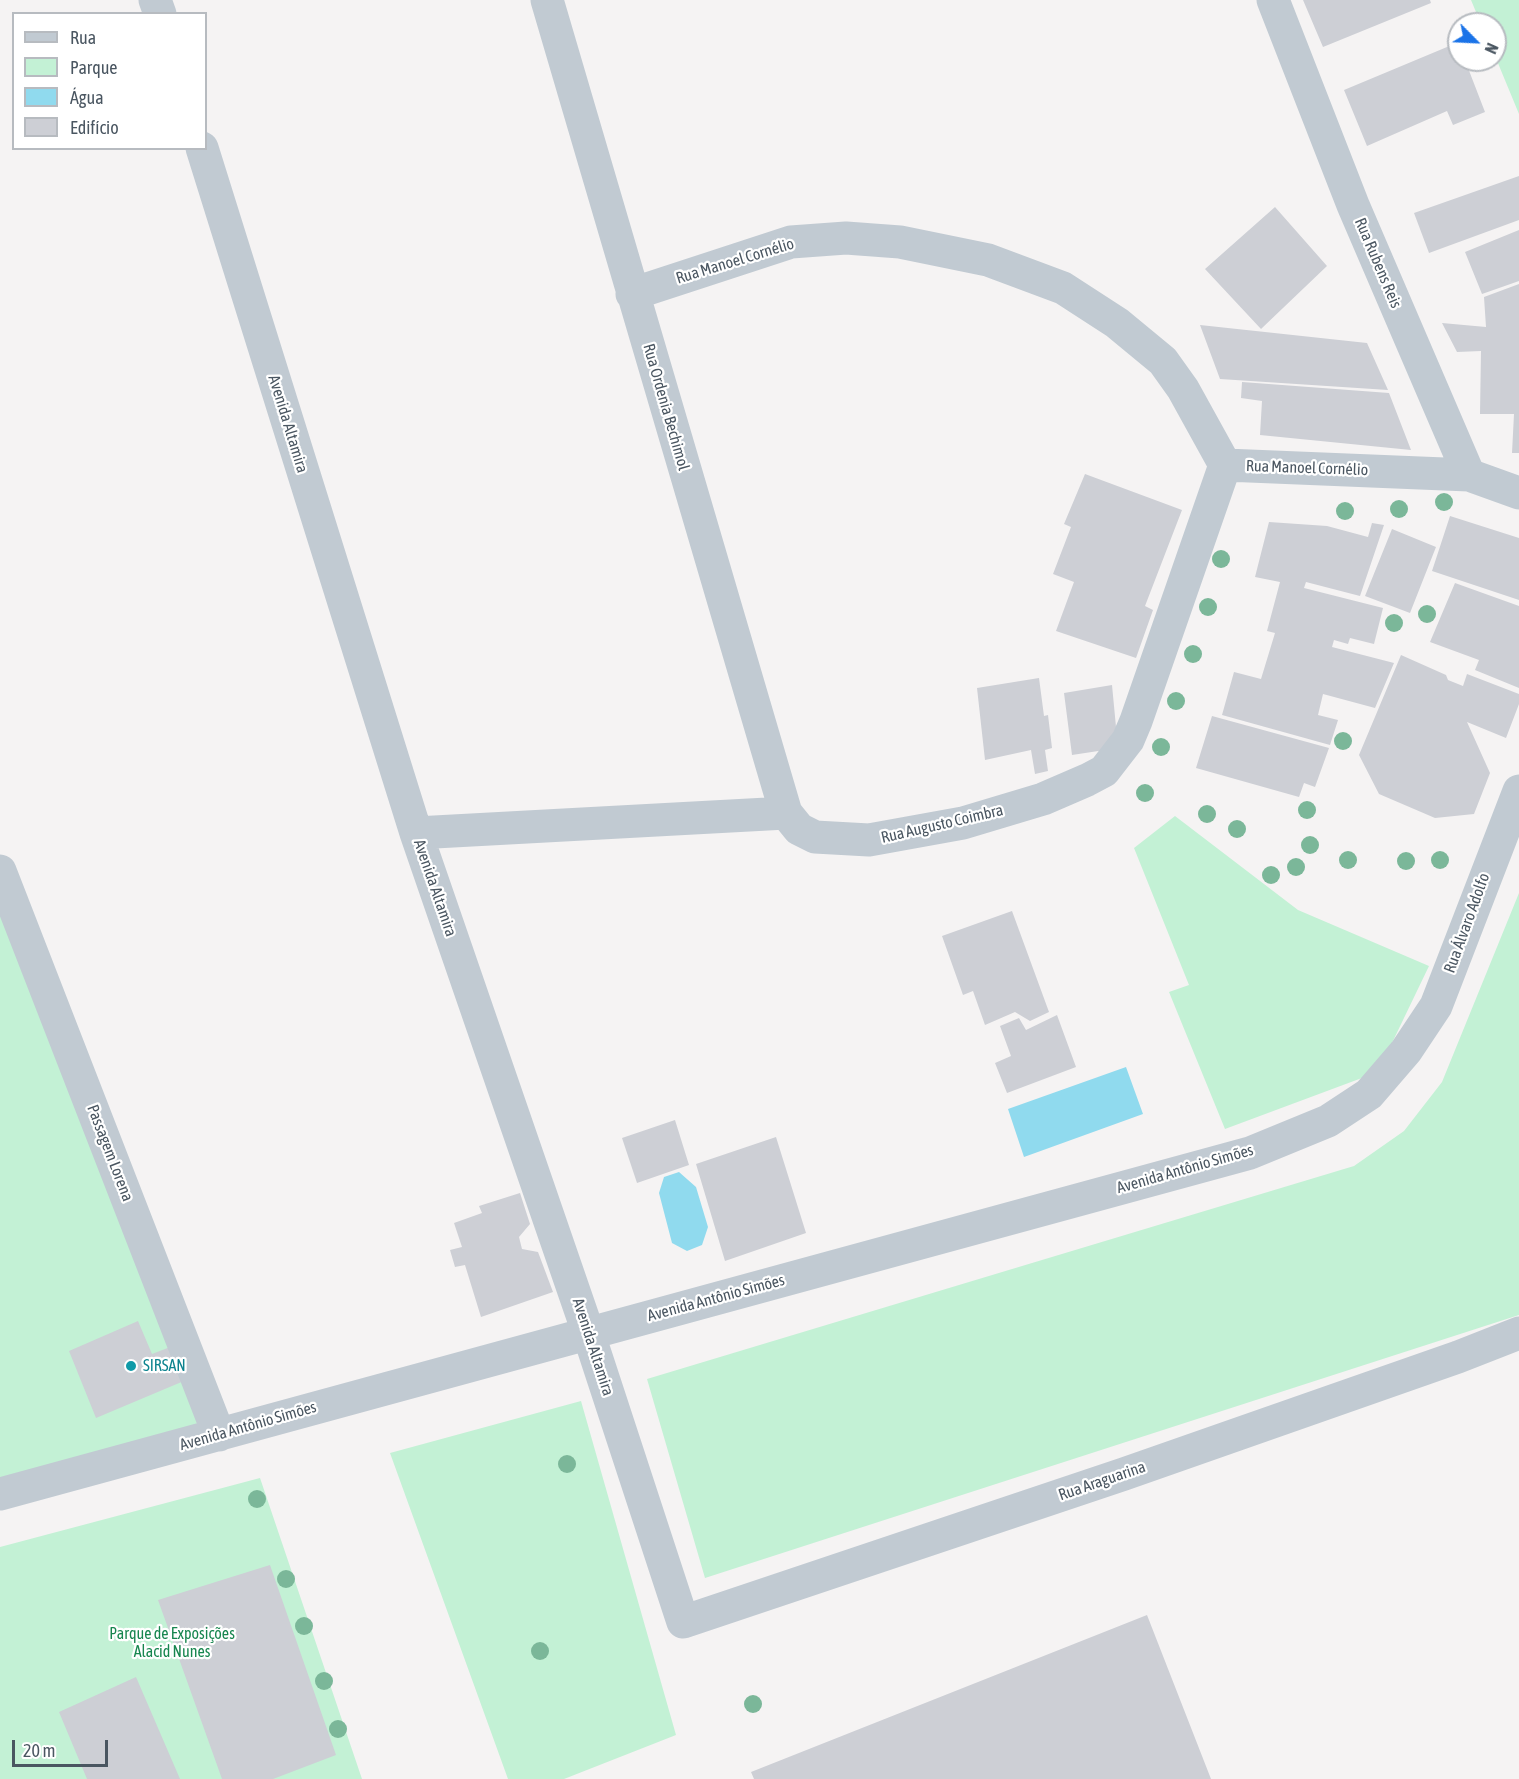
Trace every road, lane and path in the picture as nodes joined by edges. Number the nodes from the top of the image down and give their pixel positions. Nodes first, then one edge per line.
1 (547, 0) edge
2 (1273, 0) edge
3 (203, 150) edge
4 (632, 294) junction
5 (1225, 465) junction
6 (1470, 475) junction
7 (1519, 493) edge
8 (1519, 790) edge
9 (786, 813) junction
10 (416, 833) junction
11 (0, 871) edge
12 (1406, 1051) joint
13 (588, 1332) junction
14 (1519, 1333) edge
15 (219, 1435) junction
16 (0, 1494) edge
17 (683, 1622) joint

1 - 4 street, Rua Ordenia Bechimol
2 - 6 street, Rua Rubens Reis
3 - 10 street, Avenida Altamira
4 - 5 street, Rua Manoel Cornélio
4 - 9 street, Rua Ordenia Bechimol
5 - 6 street, Rua Manoel Cornélio
5 - 9 street, Rua Augusto Coimbra
6 - 7 street
8 - 12 street, Rua Álvaro Adolfo
9 - 10 street
10 - 13 street, Avenida Altamira
11 - 15 street, Passagem Lorena
12 - 13 street, Avenida Antônio Simões
13 - 15 street, Avenida Antônio Simões
13 - 17 street, Avenida Altamira
14 - 17 street, Rua Araguarina
15 - 16 street, Avenida Antônio Simões

